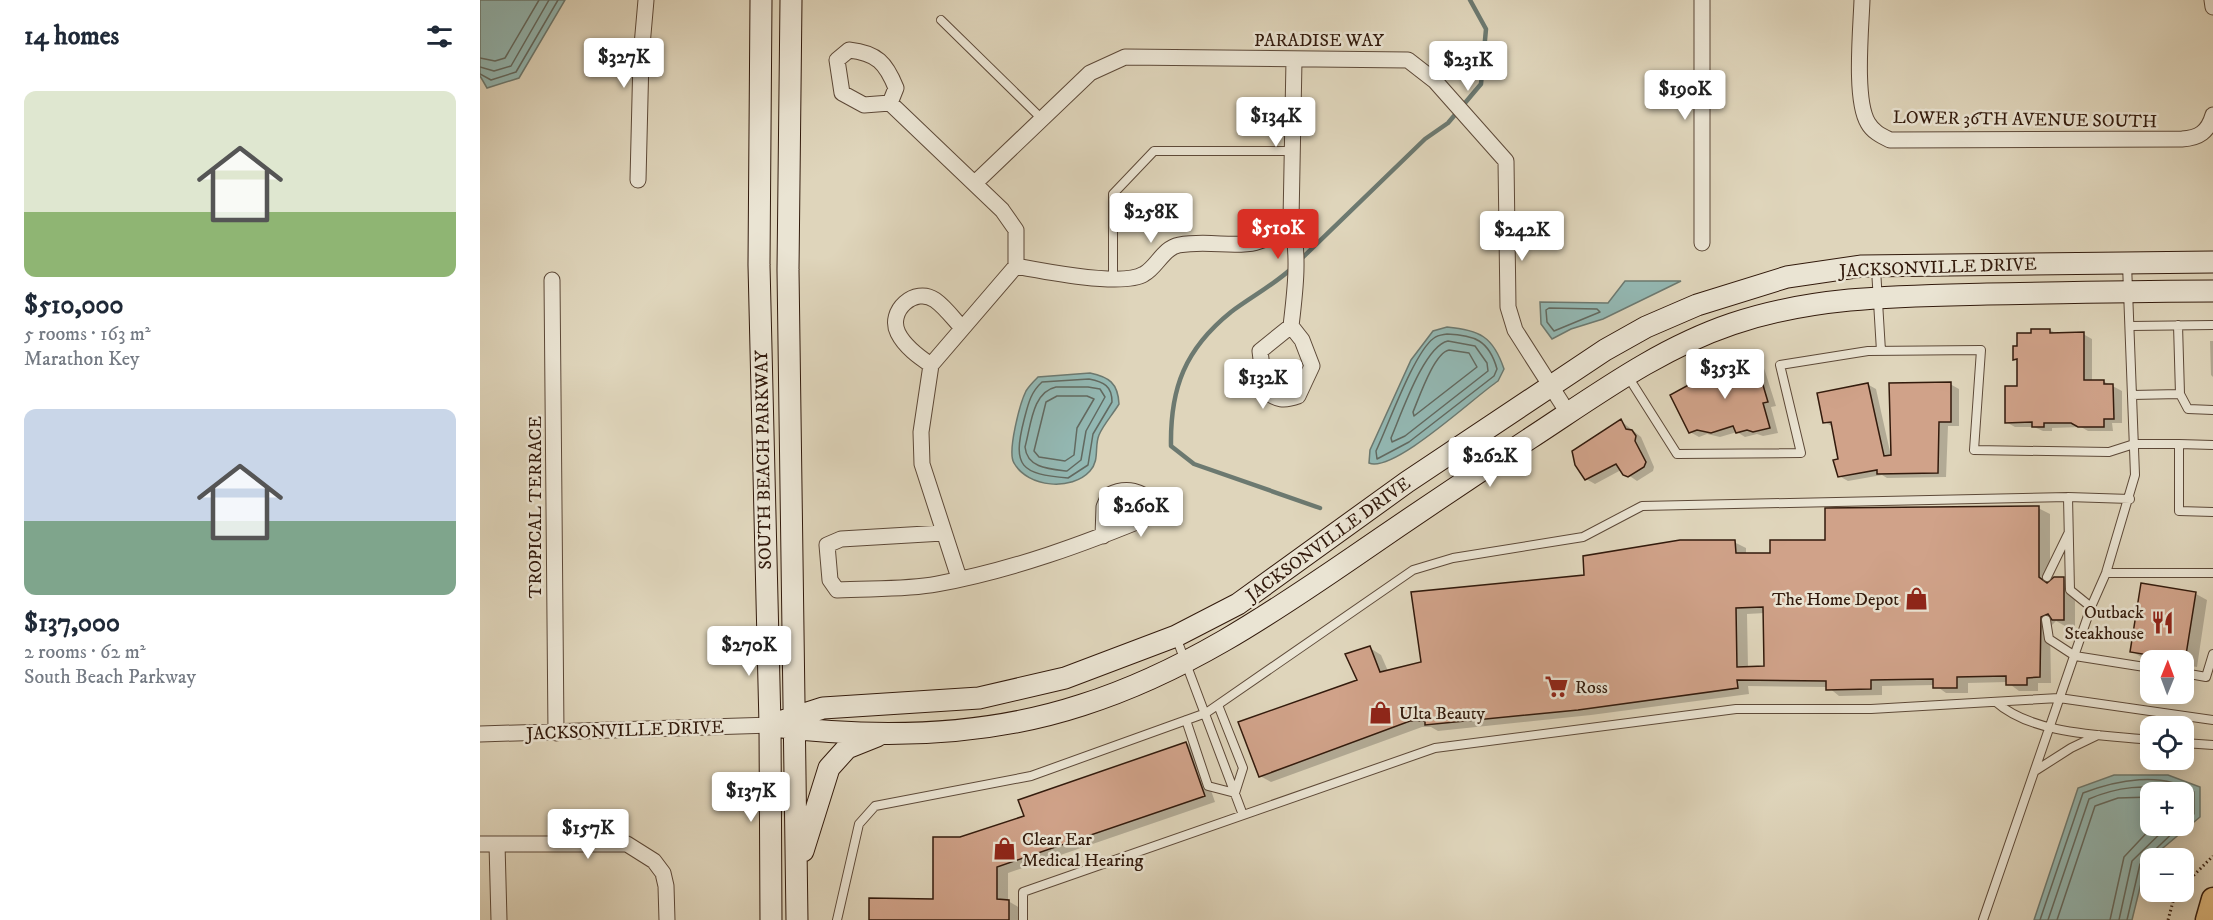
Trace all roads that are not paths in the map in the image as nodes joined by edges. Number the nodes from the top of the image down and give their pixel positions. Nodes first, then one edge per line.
1 (646, 0) edge
2 (761, 0) edge
3 (791, 0) edge
4 (1702, 0) edge
5 (1862, 0) edge
6 (2212, 0) edge
7 (2213, 7) edge
8 (941, 20) dead end
9 (1294, 60) junction
10 (890, 103) dead end
11 (2213, 115) edge
12 (1042, 119) junction
13 (2209, 136) edge
14 (1292, 151) junction
15 (638, 180) dead end
16 (975, 183) junction
17 (1292, 226) junction
18 (1702, 243) dead end
19 (2127, 262) junction
20 (2213, 262) edge
21 (1016, 266) junction
22 (1875, 266) junction
23 (1113, 278) junction
24 (552, 280) dead end
25 (2129, 291) junction
26 (2213, 291) edge
27 (1879, 296) junction
28 (2178, 325) junction
29 (2213, 325) edge
30 (1291, 326) junction
31 (2131, 326) junction
32 (961, 327) junction
33 (1881, 351) junction
34 (931, 365) junction
35 (1626, 375) junction
36 (1552, 386) junction
37 (2180, 394) junction
38 (2132, 395) junction
39 (2213, 410) edge
40 (1568, 413) junction
41 (2134, 444) junction
42 (2179, 444) junction
43 (2213, 445) edge
44 (2068, 497) junction
45 (2130, 499) junction
46 (2213, 512) edge
47 (2068, 532) junction
48 (943, 533) junction
49 (1103, 536) dead end
50 (2106, 573) junction
51 (2213, 573) edge
52 (2047, 577) dead end
53 (959, 578) junction
54 (2091, 607) junction
55 (2046, 620) dead end
56 (1176, 636) junction
57 (2213, 654) edge
58 (2074, 656) junction
59 (1186, 662) junction
60 (2140, 666) edge
61 (2194, 675) edge
62 (2059, 698) junction
63 (1996, 702) junction
64 (1218, 705) junction
65 (1206, 713) junction
66 (1186, 720) junction
67 (2213, 720) edge
68 (795, 722) junction
69 (770, 725) junction
70 (2049, 726) junction
71 (888, 732) junction
72 (556, 733) junction
73 (480, 734) edge
74 (2098, 735) junction
75 (2140, 739) edge
76 (2194, 743) edge
77 (2213, 745) edge
78 (2035, 771) junction
79 (1235, 793) junction
80 (1243, 815) junction
81 (480, 844) edge
82 (497, 844) junction
83 (797, 869) junction
84 (2213, 899) edge
85 (499, 920) edge
86 (667, 920) edge
87 (771, 920) edge
88 (797, 920) edge
89 (837, 920) edge
90 (1023, 920) edge
91 (1983, 920) edge
92 (2207, 920) edge

1 - 15 street
2 - 69 street, SOUTH BEACH PARKWAY
3 - 68 street, SOUTH BEACH PARKWAY
4 - 18 street
5 - 13 street, LOWER 36TH AVENUE SOUTH
6 - 7 street
8 - 12 lane
9 - 12 street, PARADISE WAY
9 - 14 street
9 - 36 street, PARADISE WAY
10 - 16 street
11 - 13 street, LOWER 36TH AVENUE SOUTH
12 - 16 street, PARADISE WAY
14 - 17 street
14 - 23 lane
16 - 21 street
17 - 23 street
17 - 30 street
19 - 20 street, JACKSONVILLE DRIVE
19 - 22 street, JACKSONVILLE DRIVE
19 - 25 lane
21 - 23 street
21 - 32 street
22 - 27 lane
22 - 36 street, JACKSONVILLE DRIVE
24 - 72 street, TROPICAL TERRACE
25 - 26 street, JACKSONVILLE DRIVE
25 - 27 street, JACKSONVILLE DRIVE
25 - 31 lane
27 - 33 lane
27 - 35 street, JACKSONVILLE DRIVE
28 - 29 lane
28 - 31 lane
28 - 37 lane
30 - 30 street
31 - 38 lane
32 - 34 street
32 - 34 street
33 - 35 lane
33 - 41 lane
34 - 48 street
35 - 40 street, JACKSONVILLE DRIVE
36 - 40 street, PARADISE WAY
36 - 56 street, JACKSONVILLE DRIVE
37 - 38 lane
37 - 39 lane
38 - 41 lane
40 - 59 street, JACKSONVILLE DRIVE
41 - 42 lane
41 - 45 lane
42 - 43 lane
42 - 46 lane
44 - 45 lane
44 - 47 lane
44 - 64 lane
45 - 50 lane
47 - 52 lane
47 - 54 lane
48 - 53 street
48 - 53 street
49 - 53 street
50 - 51 lane
50 - 54 lane
54 - 58 lane
55 - 58 lane
56 - 59 lane
56 - 68 street, JACKSONVILLE DRIVE
57 - 61 lane
58 - 60 lane
58 - 62 lane
59 - 65 lane
59 - 71 street, JACKSONVILLE DRIVE
62 - 63 lane
62 - 67 lane
62 - 70 lane
63 - 70 lane
63 - 80 lane
64 - 65 lane
64 - 79 lane
65 - 66 lane
65 - 79 lane
66 - 79 lane
66 - 89 lane
68 - 69 street, JACKSONVILLE DRIVE
68 - 71 street, JACKSONVILLE DRIVE
68 - 83 street, SOUTH BEACH PARKWAY
69 - 72 street, JACKSONVILLE DRIVE
69 - 87 street, SOUTH BEACH PARKWAY
70 - 74 lane
70 - 78 lane
71 - 83 street
72 - 73 street, JACKSONVILLE DRIVE
74 - 75 lane
74 - 78 lane
76 - 77 lane
78 - 91 lane
79 - 80 lane
80 - 90 lane
81 - 82 street
82 - 85 street
82 - 86 street
83 - 88 street, SOUTH BEACH PARKWAY
84 - 92 main road

